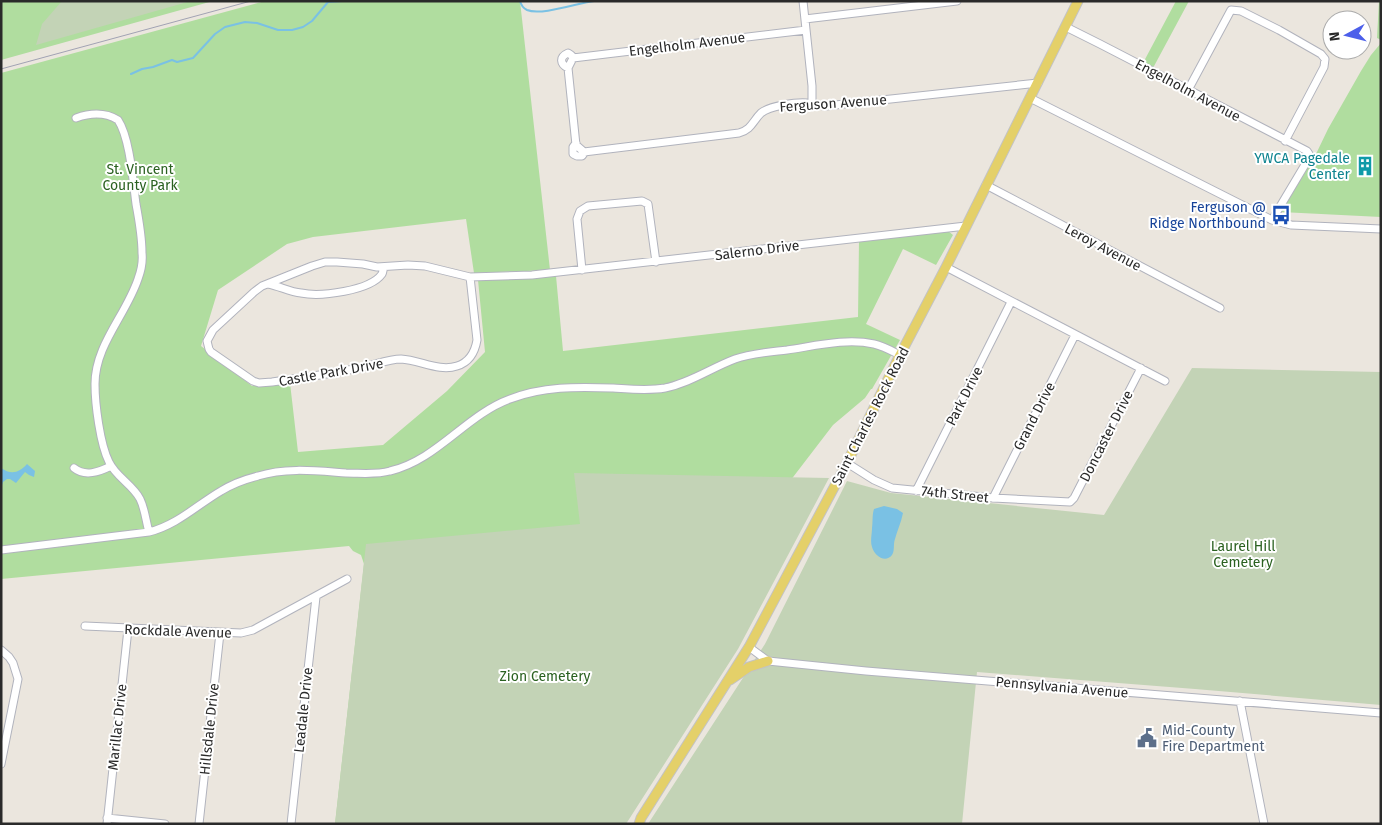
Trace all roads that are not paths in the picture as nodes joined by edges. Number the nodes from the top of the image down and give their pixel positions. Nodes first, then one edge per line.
1 (803, 1) edge
2 (957, 1) edge
3 (1077, 2) edge
4 (805, 19) junction
5 (1066, 27) junction
6 (806, 30) junction
7 (1038, 83) junction
8 (1188, 90) junction
9 (1030, 98) junction
10 (812, 103) junction
11 (76, 118) dead end
12 (1285, 141) junction
13 (580, 148) joint
14 (986, 186) junction
15 (1272, 220) junction
16 (966, 226) junction
17 (1381, 229) edge
18 (656, 262) junction
19 (384, 267) junction
20 (946, 267) junction
21 (582, 270) junction
22 (549, 274) joint
23 (470, 277) junction
24 (268, 284) junction
25 (1011, 302) junction
26 (1220, 308) dead end
27 (1075, 335) junction
28 (900, 355) junction
29 (1140, 368) junction
30 (1165, 381) dead end
31 (846, 463) junction
32 (111, 466) junction
33 (74, 468) dead end
34 (916, 491) junction
35 (993, 498) junction
36 (1070, 502) joint
37 (149, 532) junction
38 (1, 550) edge
39 (347, 580) dead end
40 (316, 597) junction
41 (85, 626) dead end
42 (128, 629) junction
43 (220, 633) junction
44 (749, 647) junction
45 (1, 650) edge
46 (768, 661) junction
47 (726, 683) junction
48 (1240, 702) junction
49 (1381, 714) edge
50 (1, 764) edge
51 (107, 821) edge
52 (638, 822) edge
53 (165, 824) edge
54 (199, 824) edge
55 (291, 824) edge
56 (1264, 824) edge

1 - 4 street
2 - 4 street
3 - 5 main road, Saint Charles Rock Road
4 - 6 street
5 - 7 main road, Saint Charles Rock Road
5 - 8 street, Engelholm Avenue
6 - 10 street
6 - 13 street, Engelholm Avenue
7 - 9 main road, Saint Charles Rock Road
7 - 10 street, Ferguson Avenue
8 - 12 street, Engelholm Avenue
8 - 12 street
9 - 14 main road, Saint Charles Rock Road
9 - 15 street
10 - 13 street, Ferguson Avenue
11 - 32 street
12 - 15 street, Engelholm Avenue
14 - 16 main road, Saint Charles Rock Road
14 - 26 street, Leroy Avenue
15 - 17 street
16 - 18 street, Salerno Drive
16 - 20 main road, Saint Charles Rock Road
18 - 21 street, Salerno Drive
18 - 21 street
19 - 23 street, Castle Park Drive
19 - 24 street, Castle Park Drive
19 - 24 street
20 - 25 street
20 - 28 main road, Saint Charles Rock Road
21 - 22 street, Salerno Drive
22 - 23 street, Castle Park Drive
23 - 24 street, Castle Park Drive
25 - 27 street
25 - 34 street, Park Drive
27 - 29 street
27 - 35 street, Grand Drive
28 - 31 main road, Saint Charles Rock Road
28 - 37 street
29 - 30 street
29 - 36 street, Doncaster Drive
31 - 34 street, 74th Street
31 - 44 main road, Saint Charles Rock Road
32 - 33 street
32 - 37 street
34 - 35 street, 74th Street
35 - 36 street, 74th Street
37 - 38 street
39 - 40 street, Rockdale Avenue
40 - 43 street, Rockdale Avenue
40 - 55 street, Leadale Drive
41 - 42 street, Rockdale Avenue
42 - 43 street, Rockdale Avenue
42 - 51 street, Marillac Drive
43 - 54 street, Hillsdale Drive
44 - 46 street
44 - 47 main road, Saint Charles Rock Road
45 - 50 street
46 - 47 main road
46 - 48 street, Pennsylvania Avenue
47 - 52 main road, Saint Charles Rock Road
48 - 49 street, Pennsylvania Avenue
48 - 56 street
51 - 53 street

